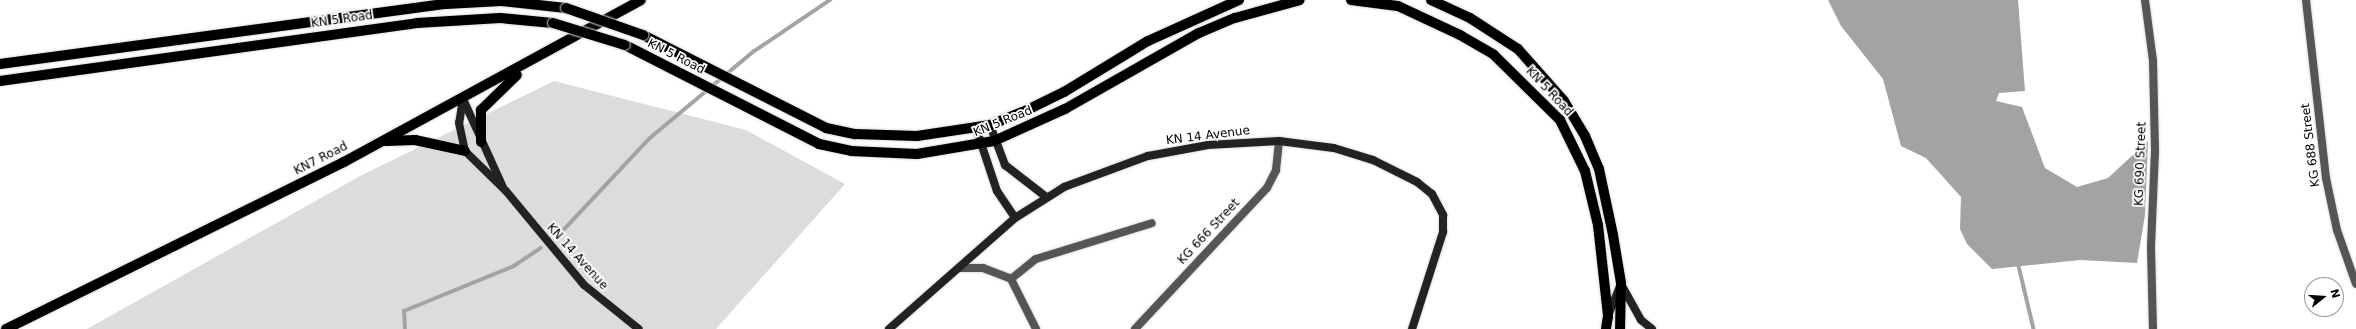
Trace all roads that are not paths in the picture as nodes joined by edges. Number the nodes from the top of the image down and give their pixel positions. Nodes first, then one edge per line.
1 (642, 0) edge
2 (1239, 0) edge
3 (1300, 0) edge
4 (1351, 0) edge
5 (1431, 0) edge
6 (2145, 0) edge
7 (2306, 0) edge
8 (0, 64) edge
9 (527, 65) junction
10 (0, 81) edge
11 (463, 99) junction
12 (990, 125) junction
13 (976, 128) junction
14 (382, 141) junction
15 (994, 141) junction
16 (1279, 141) junction
17 (481, 142) junction
18 (981, 146) junction
19 (465, 151) junction
20 (506, 191) junction
21 (1046, 196) junction
22 (1015, 218) junction
23 (1152, 223) dead end
24 (960, 268) junction
25 (1011, 279) junction
26 (1621, 283) junction
27 (2356, 284) edge
28 (1607, 323) edge
29 (6, 329) edge
30 (639, 329) edge
31 (889, 329) edge
32 (1036, 329) edge
33 (1135, 329) edge
34 (1412, 329) edge
35 (1621, 329) edge
36 (1652, 329) edge
37 (2153, 329) edge

1 - 9 main road, KN7 Road
2 - 12 main road, KN 5 Road
3 - 15 main road, KN 5 Road
4 - 28 main road, KN 5 Road
5 - 26 main road, KN 5 Road
6 - 37 street, KG 690 Street
7 - 27 street, KG 688 Street
8 - 13 main road, KN 5 Road, bridge
9 - 11 main road, KN7 Road
9 - 17 main road
10 - 18 main road, KN 5 Road, bridge
11 - 14 main road, KN7 Road
11 - 17 main road, KN 14 Avenue
11 - 19 main road
12 - 13 main road, KN 5 Road
12 - 15 main road
13 - 18 main road
14 - 19 main road
14 - 29 main road, KN7 Road
15 - 18 main road, KN 5 Road
15 - 21 main road
16 - 21 main road, KN 14 Avenue
16 - 33 street, KG 666 Street
16 - 34 main road, KN 14 Avenue
17 - 20 main road, KN 14 Avenue
18 - 22 main road
19 - 20 main road, KN 14 Avenue
20 - 30 main road, KN 14 Avenue
21 - 22 main road, KN 14 Avenue
22 - 24 main road, KN 14 Avenue
23 - 25 street
24 - 25 street
24 - 31 main road, KN 14 Avenue
25 - 32 street
26 - 28 main road
26 - 35 main road, KN 5 Road
26 - 36 main road
28 - 35 main road

